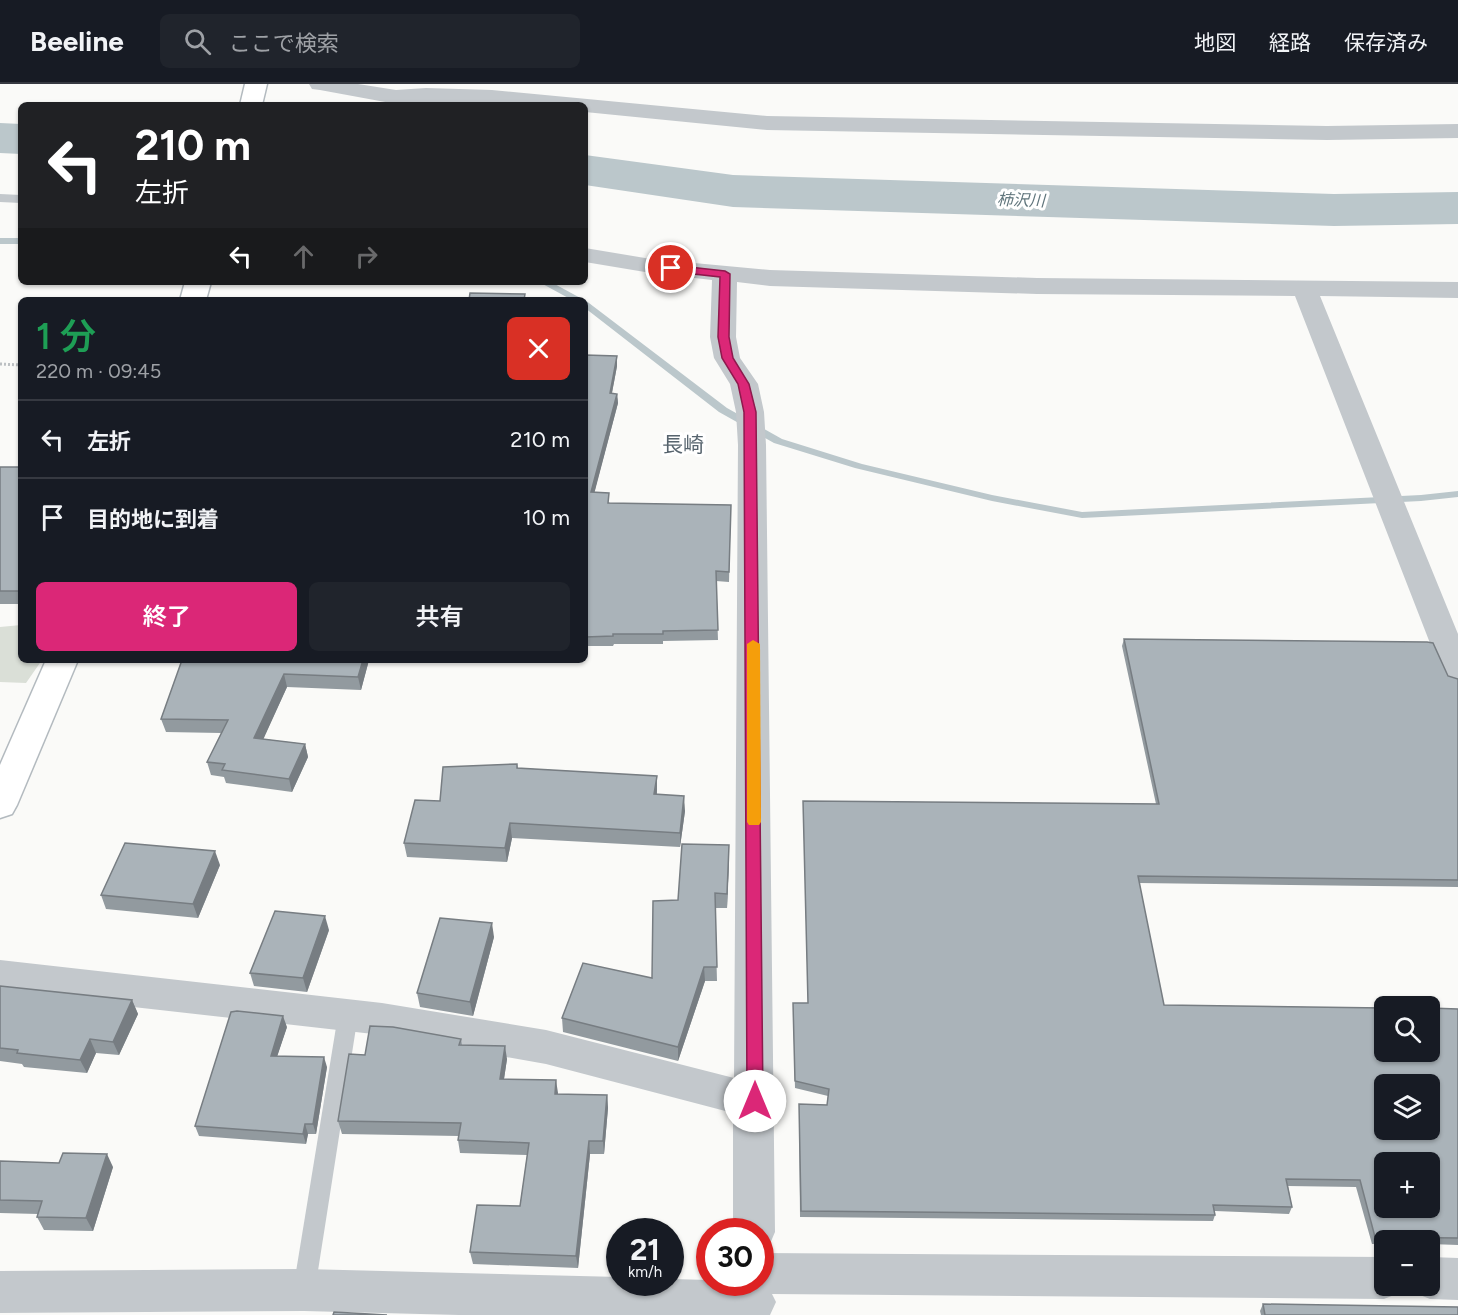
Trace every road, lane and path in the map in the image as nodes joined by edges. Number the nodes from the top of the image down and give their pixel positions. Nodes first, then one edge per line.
1 (320, 84) edge
2 (545, 102) edge
3 (588, 106) edge
4 (1458, 131) edge
5 (0, 198) edge
6 (18, 199) edge
7 (588, 256) edge
8 (725, 274) junction
9 (1305, 290) junction
10 (1458, 290) edge
11 (0, 364) edge
12 (18, 365) edge
13 (61, 663) edge
14 (1458, 674) edge
15 (0, 804) edge
16 (0, 976) edge
17 (348, 1015) junction
18 (755, 1101) junction
19 (754, 1218) edge
20 (1374, 1278) edge
21 (1440, 1278) edge
22 (1458, 1279) edge
23 (304, 1290) junction
24 (0, 1292) edge
25 (696, 1293) edge
26 (774, 1293) edge
27 (238, 1303) edge

1 - 2 street
3 - 4 street
5 - 6 lane
7 - 8 street
8 - 9 street
8 - 18 street
9 - 10 street
9 - 14 street
11 - 12 path
13 - 15 street
16 - 17 street
17 - 18 street
17 - 23 lane
18 - 19 street
20 - 26 street
21 - 22 street
23 - 25 street
23 - 27 street
24 - 27 street

